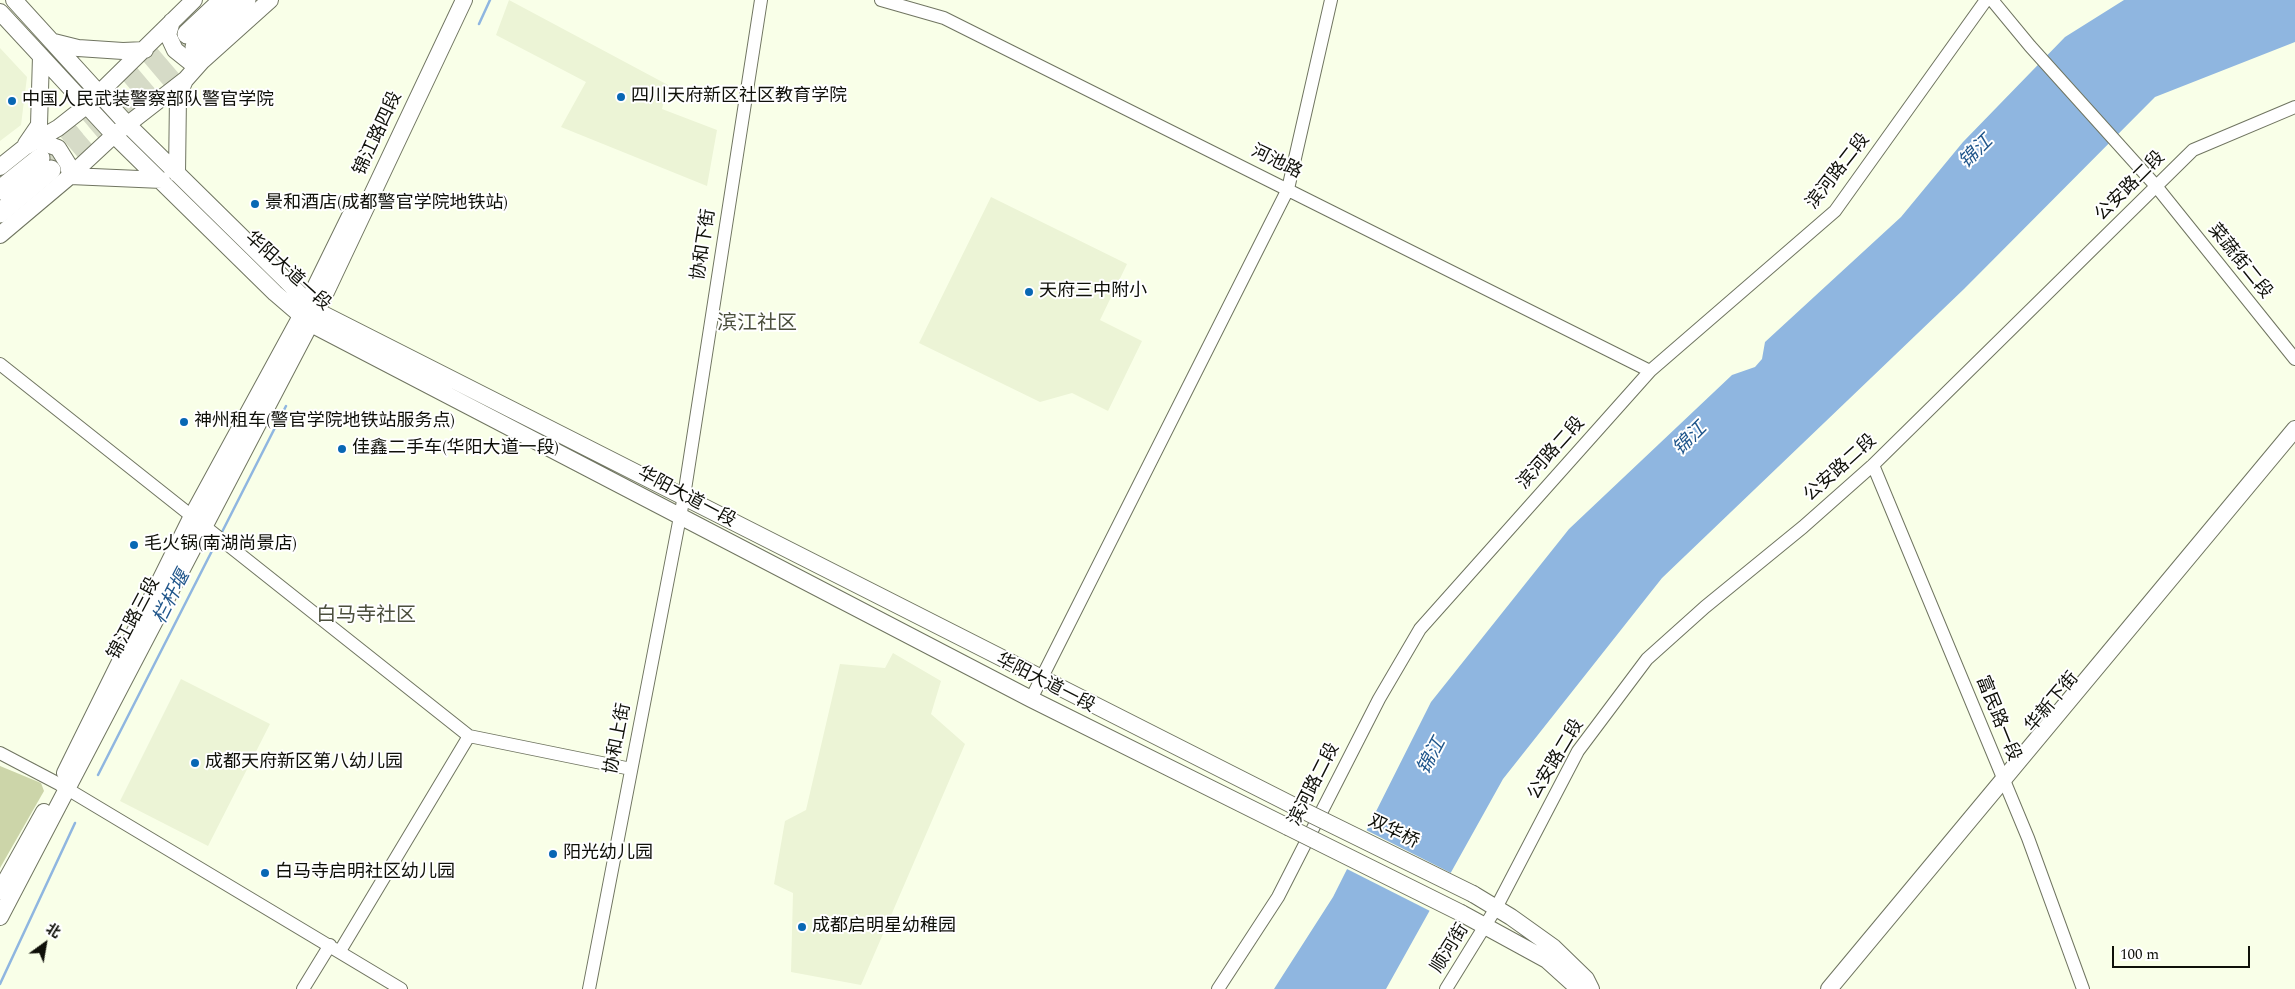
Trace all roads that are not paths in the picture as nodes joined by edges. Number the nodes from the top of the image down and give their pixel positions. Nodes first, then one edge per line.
1 (14, 0) edge
2 (194, 0) edge
3 (223, 0) edge
4 (246, 0) edge
5 (270, 0) edge
6 (455, 0) edge
7 (464, 0) edge
8 (761, 0) edge
9 (881, 0) edge
10 (1331, 0) edge
11 (1986, 0) edge
12 (1992, 0) edge
13 (0, 12) edge
14 (172, 21) junction
15 (54, 42) junction
16 (195, 47) junction
17 (145, 50) junction
18 (41, 56) junction
19 (186, 79) junction
20 (100, 93) junction
21 (86, 106) junction
22 (2295, 107) edge
23 (127, 124) junction
24 (114, 135) junction
25 (38, 154) junction
26 (0, 167) edge
27 (177, 174) junction
28 (70, 176) junction
29 (162, 180) junction
30 (2156, 186) junction
31 (1288, 189) junction
32 (0, 190) edge
33 (0, 212) edge
34 (0, 234) edge
35 (309, 314) junction
36 (2295, 359) edge
37 (0, 364) edge
38 (1650, 371) junction
39 (2295, 429) edge
40 (2295, 444) edge
41 (1873, 465) junction
42 (684, 496) junction
43 (192, 516) junction
44 (679, 517) junction
45 (214, 534) junction
46 (1041, 677) junction
47 (1031, 700) junction
48 (469, 736) junction
49 (0, 753) edge
50 (631, 769) junction
51 (2004, 784) junction
52 (64, 787) junction
53 (1296, 807) joint
54 (0, 891) edge
55 (1496, 908) junction
56 (0, 917) edge
57 (1485, 927) junction
58 (335, 948) junction
59 (304, 989) edge
60 (401, 989) edge
61 (589, 989) edge
62 (1218, 989) edge
63 (1446, 989) edge
64 (1579, 989) edge
65 (1591, 989) edge
66 (1829, 989) edge
67 (1844, 989) edge
68 (2083, 989) edge

1 - 15 main road, 华阳大道一段
2 - 14 main road
3 - 16 highway
4 - 16 highway
5 - 16 main road
6 - 35 main road, 锦江路四段
7 - 35 main road, 锦江路四段
8 - 42 street, 协和下街
9 - 31 street, 河池路
10 - 31 street
11 - 38 street, 滨河路二段
12 - 30 street, 菜蔬街二段
13 - 18 main road, 华阳大道一段
14 - 16 main road
14 - 17 main road
15 - 17 main road
15 - 20 main road, 华阳大道一段
16 - 19 main road
17 - 20 main road
18 - 21 main road, 华阳大道一段
18 - 25 main road
19 - 23 main road
19 - 27 main road
20 - 21 main road
20 - 23 main road, 华阳大道一段
21 - 24 main road, 华阳大道一段
21 - 25 main road
22 - 30 street, 公安路二段
23 - 24 main road
23 - 27 main road, 华阳大道一段
24 - 28 main road
24 - 29 main road, 华阳大道一段
25 - 26 main road
25 - 28 main road
25 - 32 highway
25 - 33 highway
27 - 35 main road, 华阳大道一段
28 - 29 main road
28 - 34 main road
29 - 35 main road, 华阳大道一段
30 - 36 street, 菜蔬街二段
30 - 41 street, 公安路二段
31 - 38 street, 河池路
31 - 46 street
35 - 42 main road, 华阳大道一段
35 - 43 main road, 锦江路三段
35 - 44 main road, 华阳大道一段
35 - 45 main road, 锦江路三段
37 - 43 street
38 - 62 street, 滨河路二段
39 - 51 main road
40 - 51 main road, 华新下街
41 - 51 street, 富民路一段
41 - 55 street, 公安路二段
42 - 44 street, 协和上街
42 - 46 main road, 华阳大道一段
43 - 45 street
43 - 52 main road, 锦江路三段
44 - 47 main road, 华阳大道一段
44 - 50 street, 协和上街
45 - 48 street
45 - 52 main road, 锦江路三段
46 - 47 street
46 - 53 main road, 华阳大道一段
47 - 57 main road, 华阳大道一段, bridge
48 - 50 street
48 - 58 street
49 - 52 street
50 - 61 street, 协和上街
51 - 66 main road
51 - 67 main road, 华新下街
51 - 68 street, 富民路一段
52 - 54 main road, 锦江路三段
52 - 56 main road, 锦江路三段
52 - 58 street
53 - 55 main road, 双华桥, bridge
55 - 57 street, 公安路二段
55 - 65 main road, 双华桥
57 - 63 street, 顺河街
57 - 64 main road, 华阳大道一段
58 - 59 street
58 - 60 street

